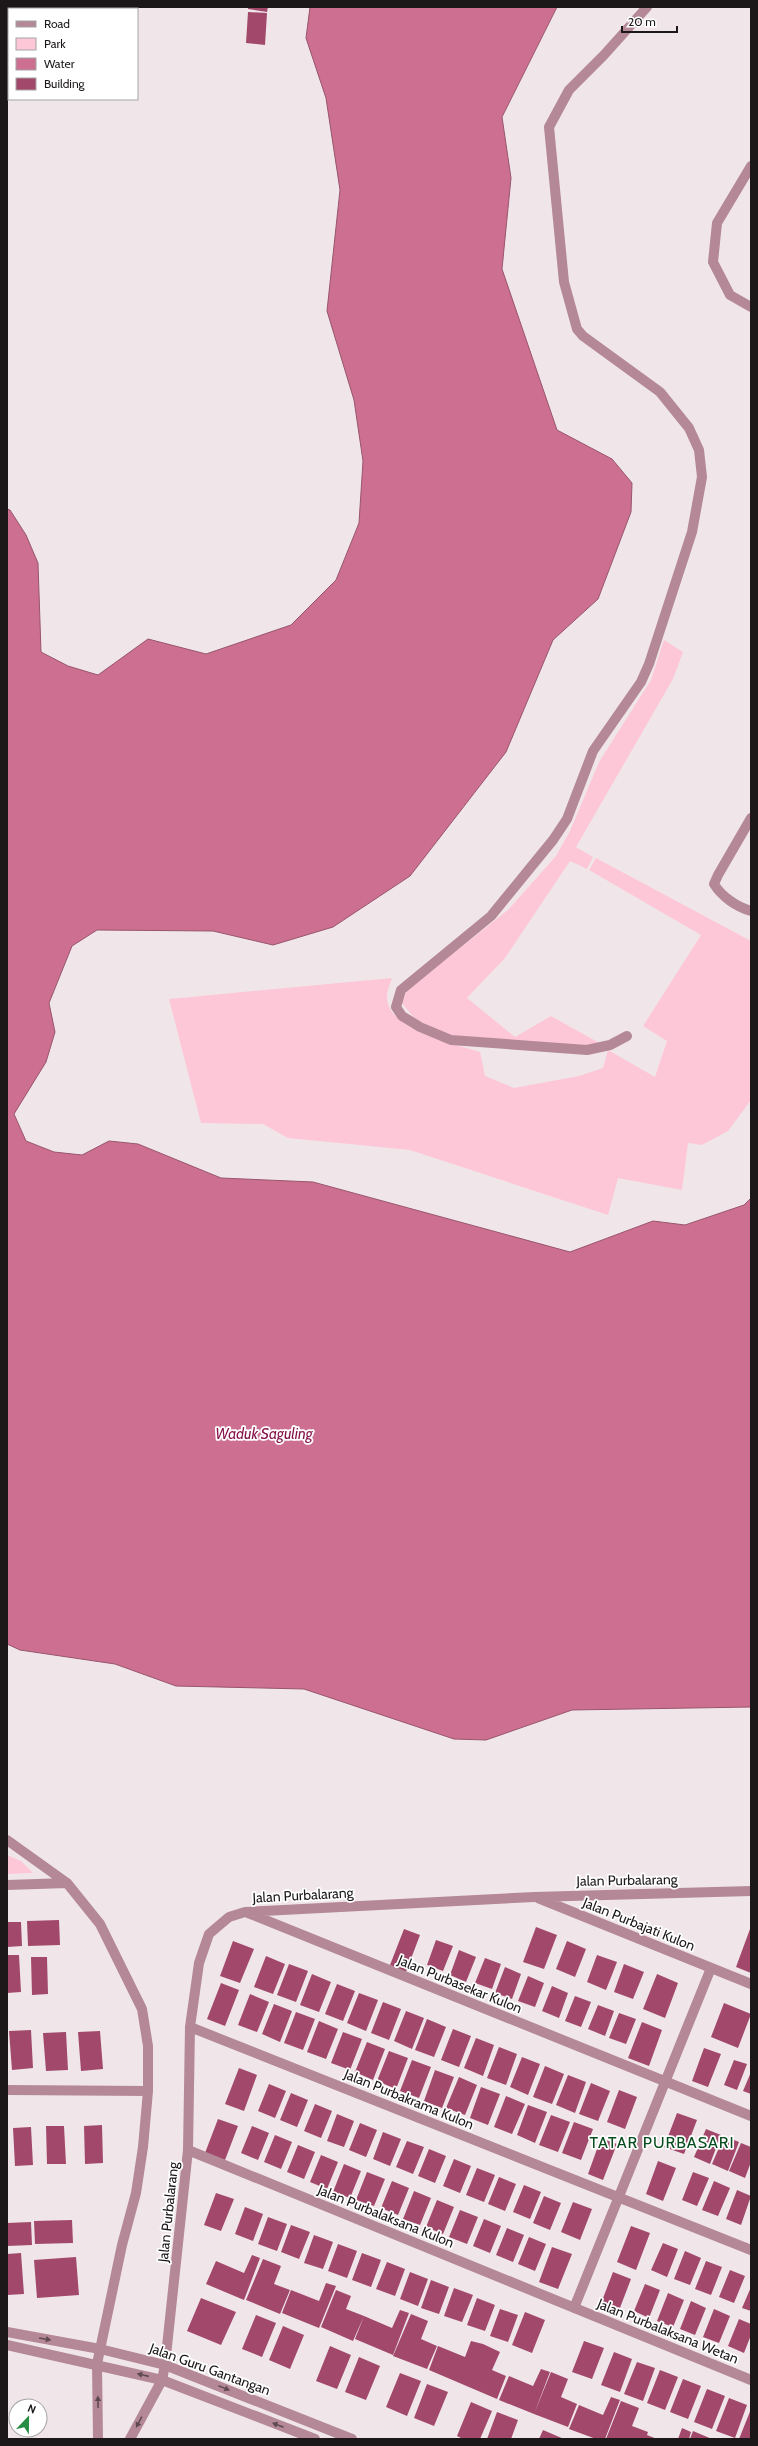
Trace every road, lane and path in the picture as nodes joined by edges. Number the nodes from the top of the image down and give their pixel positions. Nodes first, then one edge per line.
1 (647, 7) edge
2 (751, 166) edge
3 (751, 307) edge
4 (751, 818) edge
5 (751, 911) edge
6 (627, 1036) dead end
7 (7, 1840) edge
8 (67, 1884) junction
9 (7, 1885) edge
10 (751, 1891) edge
11 (534, 1897) junction
12 (245, 1912) junction
13 (711, 1968) junction
14 (751, 1984) edge
15 (190, 2027) junction
16 (665, 2082) junction
17 (7, 2090) edge
18 (148, 2091) junction
19 (751, 2116) edge
20 (188, 2150) junction
21 (618, 2197) junction
22 (751, 2250) edge
23 (574, 2308) junction
24 (7, 2332) edge
25 (7, 2345) edge
26 (100, 2349) junction
27 (97, 2364) junction
28 (165, 2365) junction
29 (162, 2380) junction
30 (751, 2380) edge
31 (98, 2439) edge
32 (130, 2439) edge
33 (315, 2439) edge
34 (352, 2439) edge

1 - 6 street
2 - 3 street
4 - 5 street
7 - 8 street
8 - 9 street
8 - 18 street
10 - 11 street, Jalan Purbalarang
11 - 12 street, Jalan Purbalarang
11 - 13 street, Jalan Purbajati Kulon
12 - 15 street, Jalan Purbalarang
12 - 16 street, Jalan Purbasekar Kulon
13 - 14 street, Jalan Purbajati Kulon
13 - 16 street
15 - 20 street, Jalan Purbalarang
15 - 21 street, Jalan Purbakrama Kulon
16 - 19 street, Jalan Purbasekar Kulon
16 - 21 street
17 - 18 street
18 - 26 street
20 - 23 street, Jalan Purbalaksana Kulon
20 - 28 street, Jalan Purbalarang
21 - 22 street, Jalan Purbakrama Kulon
21 - 23 street
23 - 30 street, Jalan Purbalaksana Wetan
24 -> 26 street, Jalan Guru Gantangan
25 - 27 street, Jalan Guru Gantangan
26 - 27 street
26 - 28 street, Jalan Guru Gantangan
29 -> 27 street, Jalan Guru Gantangan
31 -> 27 street
28 - 29 street, Jalan Purbalarang
28 -> 34 street, Jalan Guru Gantangan
29 -> 32 street, Jalan Purbalarang
33 -> 29 street, Jalan Guru Gantangan

